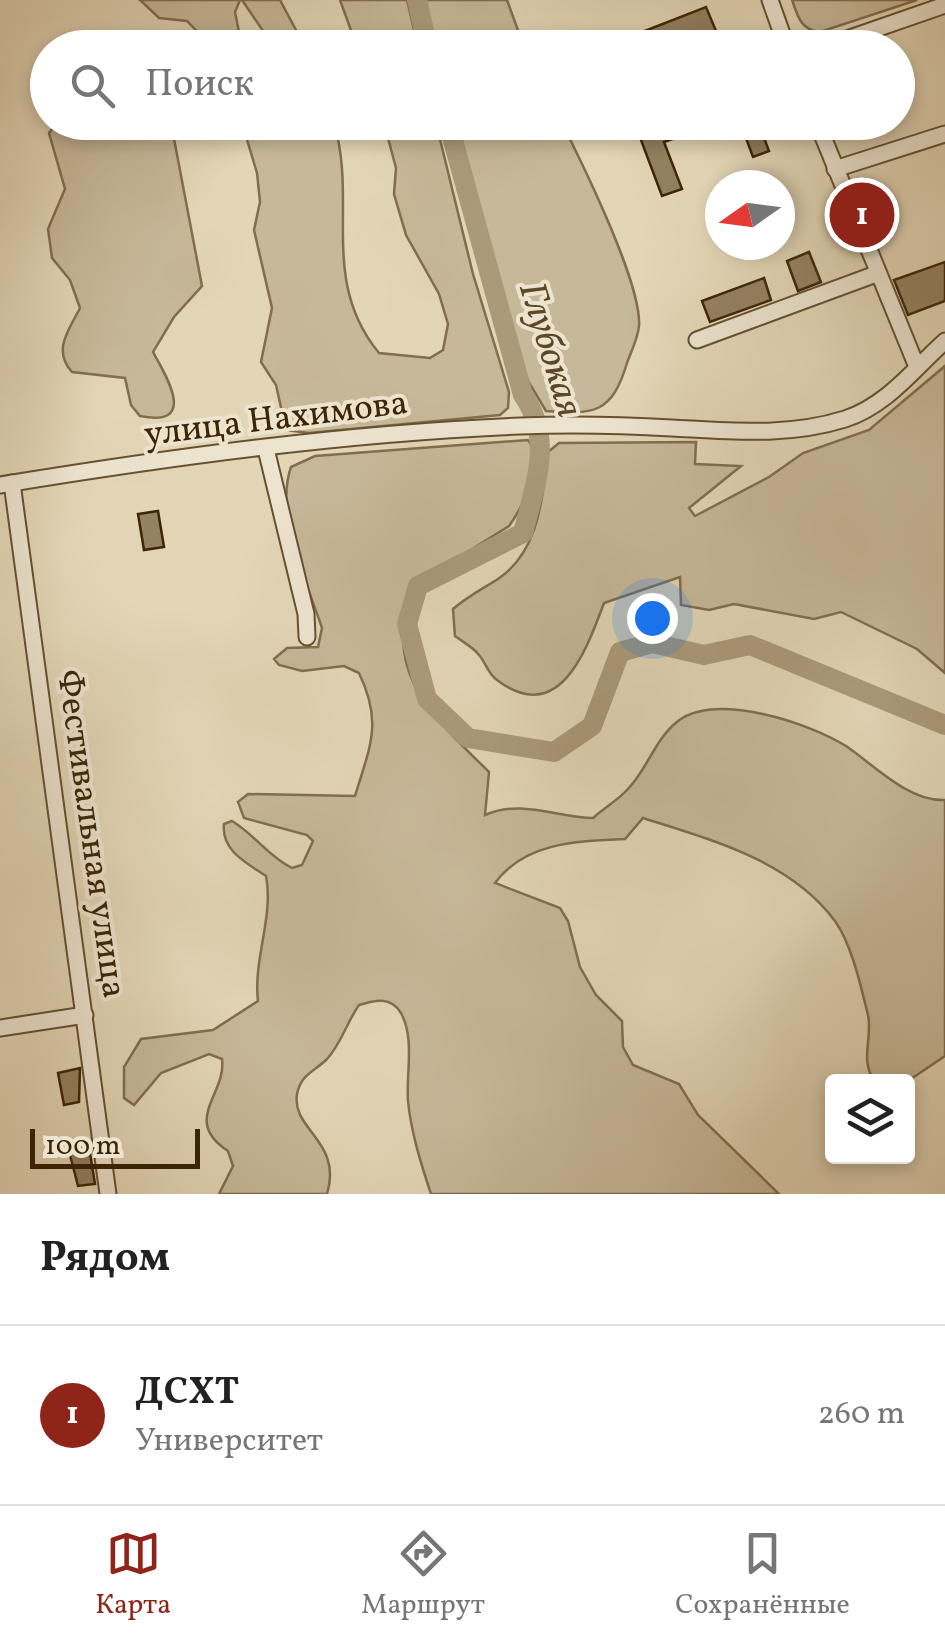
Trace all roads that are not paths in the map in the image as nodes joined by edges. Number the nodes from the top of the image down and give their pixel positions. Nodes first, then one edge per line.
1 (770, 0) edge
2 (945, 4) edge
3 (781, 30) edge
4 (871, 30) edge
5 (945, 134) edge
6 (824, 140) edge
7 (835, 169) junction
8 (876, 274) junction
9 (696, 340) dead end
10 (945, 341) edge
11 (917, 367) junction
12 (266, 449) junction
13 (6, 484) edge
14 (307, 637) dead end
15 (85, 1015) junction
16 (0, 1028) edge
17 (108, 1194) edge

1 - 3 street
2 - 4 street
5 - 7 street
6 - 7 street
7 - 8 street
8 - 9 street
8 - 11 street
10 - 11 street, улица Нахимова
11 - 12 street, улица Нахимова
12 - 13 street, улица Нахимова
12 - 14 street
13 - 15 street, Фестивальная улица
15 - 16 street
15 - 17 street, Фестивальная улица

